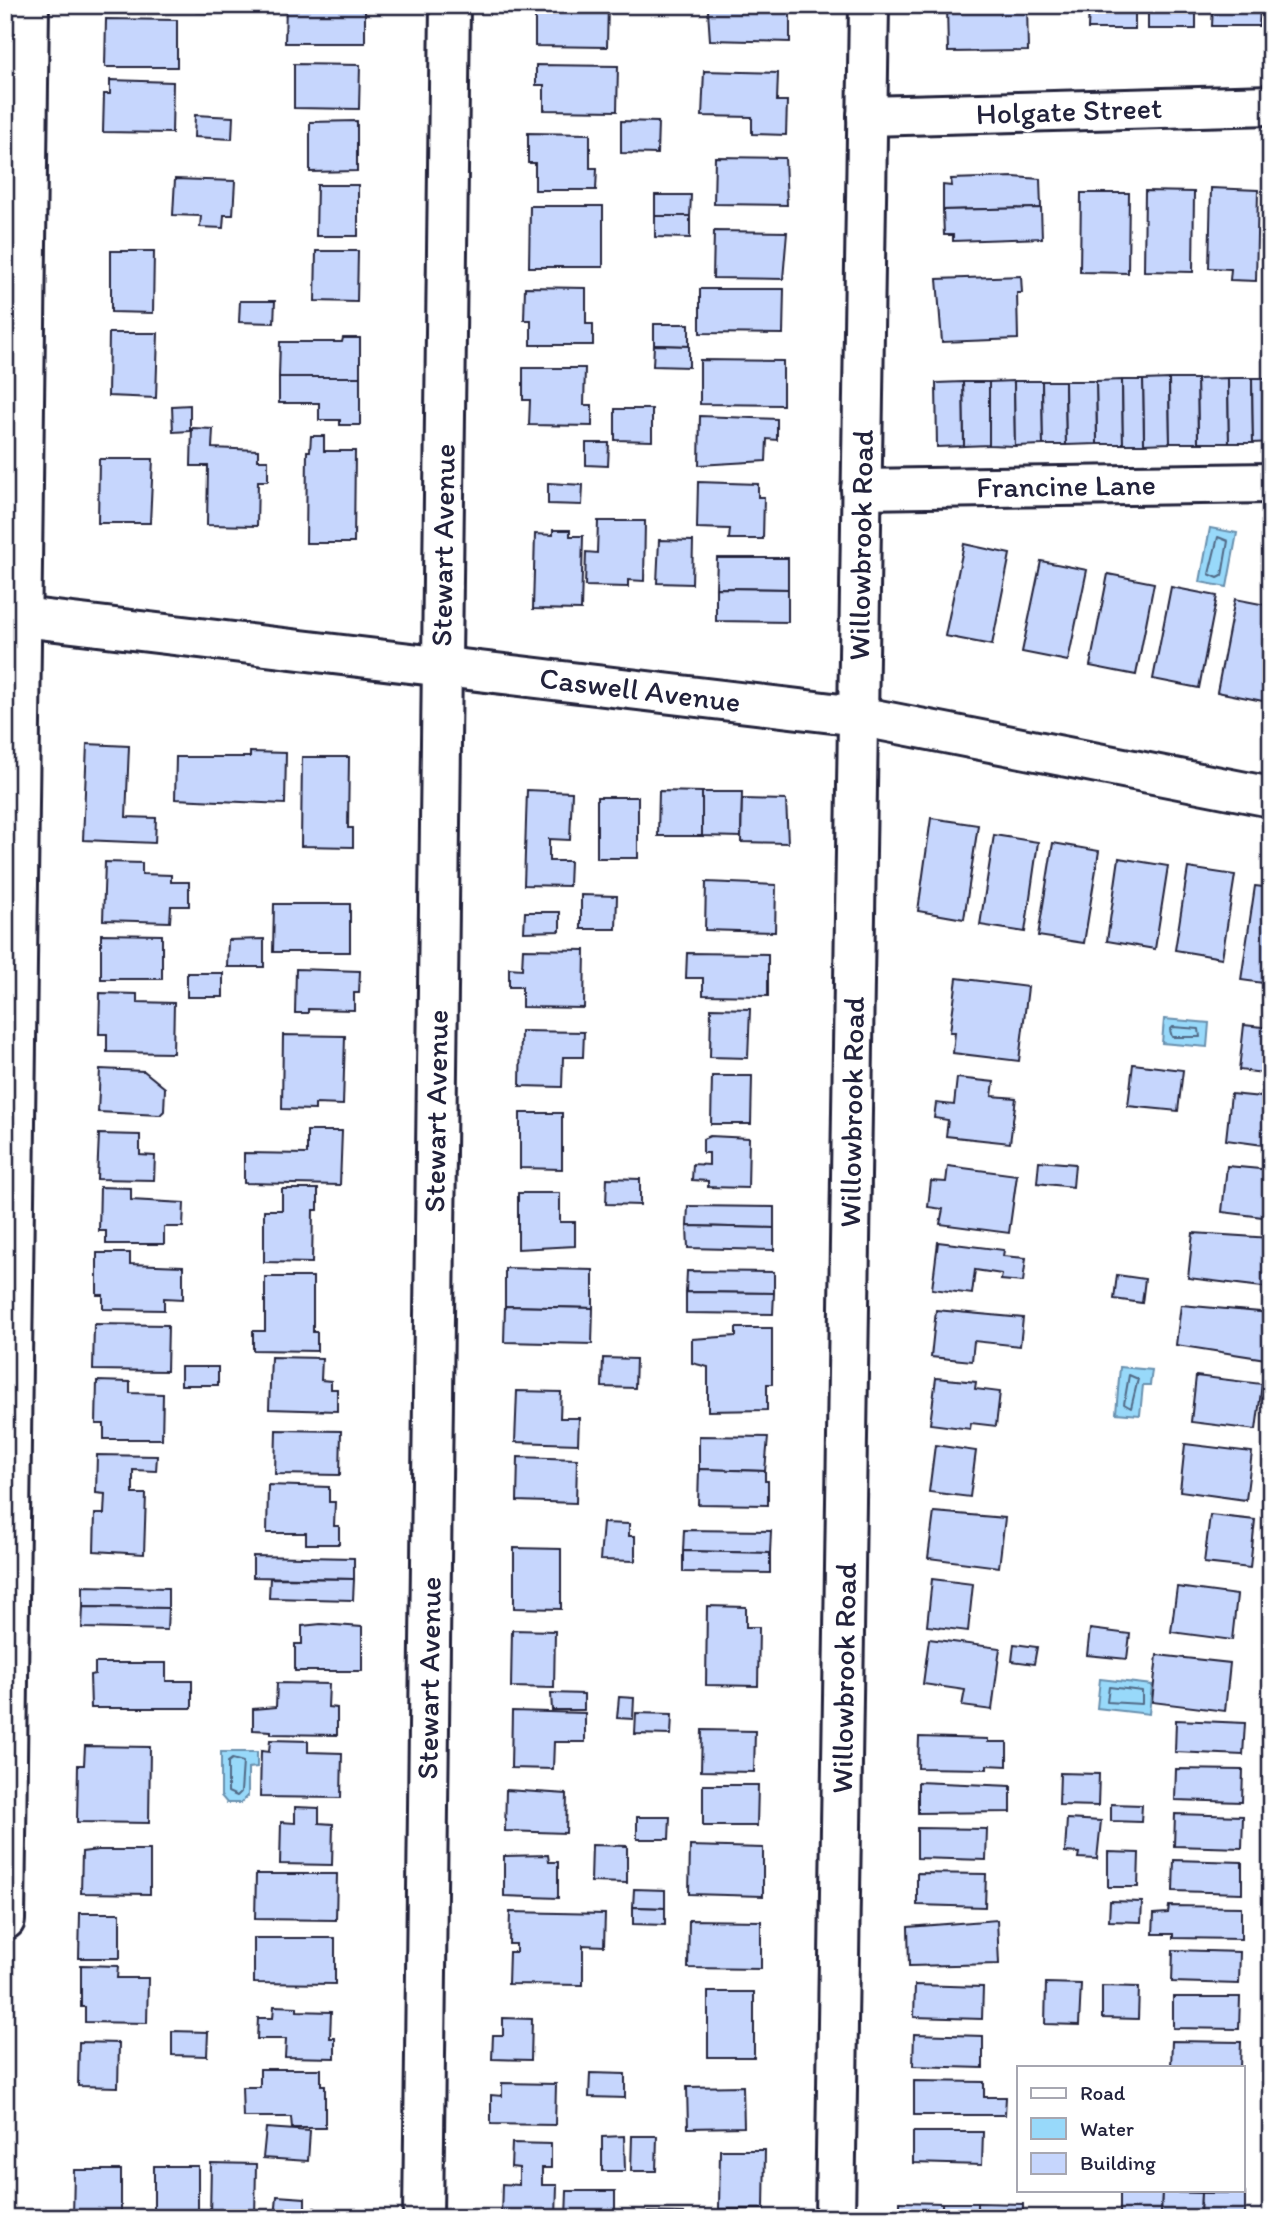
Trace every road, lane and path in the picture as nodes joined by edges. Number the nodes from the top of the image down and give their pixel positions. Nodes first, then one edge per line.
1 (29, 5) edge
2 (450, 5) edge
3 (869, 5) edge
4 (1271, 105) edge
5 (867, 116) junction
6 (1271, 483) edge
7 (861, 489) junction
8 (13, 615) edge
9 (441, 666) junction
10 (858, 716) junction
11 (1271, 797) edge
12 (5, 1920) edge
13 (423, 2218) edge
14 (835, 2218) edge

1 - 8 street
2 - 9 street, Stewart Avenue
3 - 5 street, Willowbrook Road
4 - 5 street, Holgate Street
5 - 7 street, Willowbrook Road
6 - 7 street, Francine Lane
7 - 10 street, Willowbrook Road
8 - 9 street, Caswell Avenue
8 - 12 street
9 - 10 street, Caswell Avenue
9 - 13 street, Stewart Avenue
10 - 11 street, Caswell Avenue
10 - 14 street, Willowbrook Road

